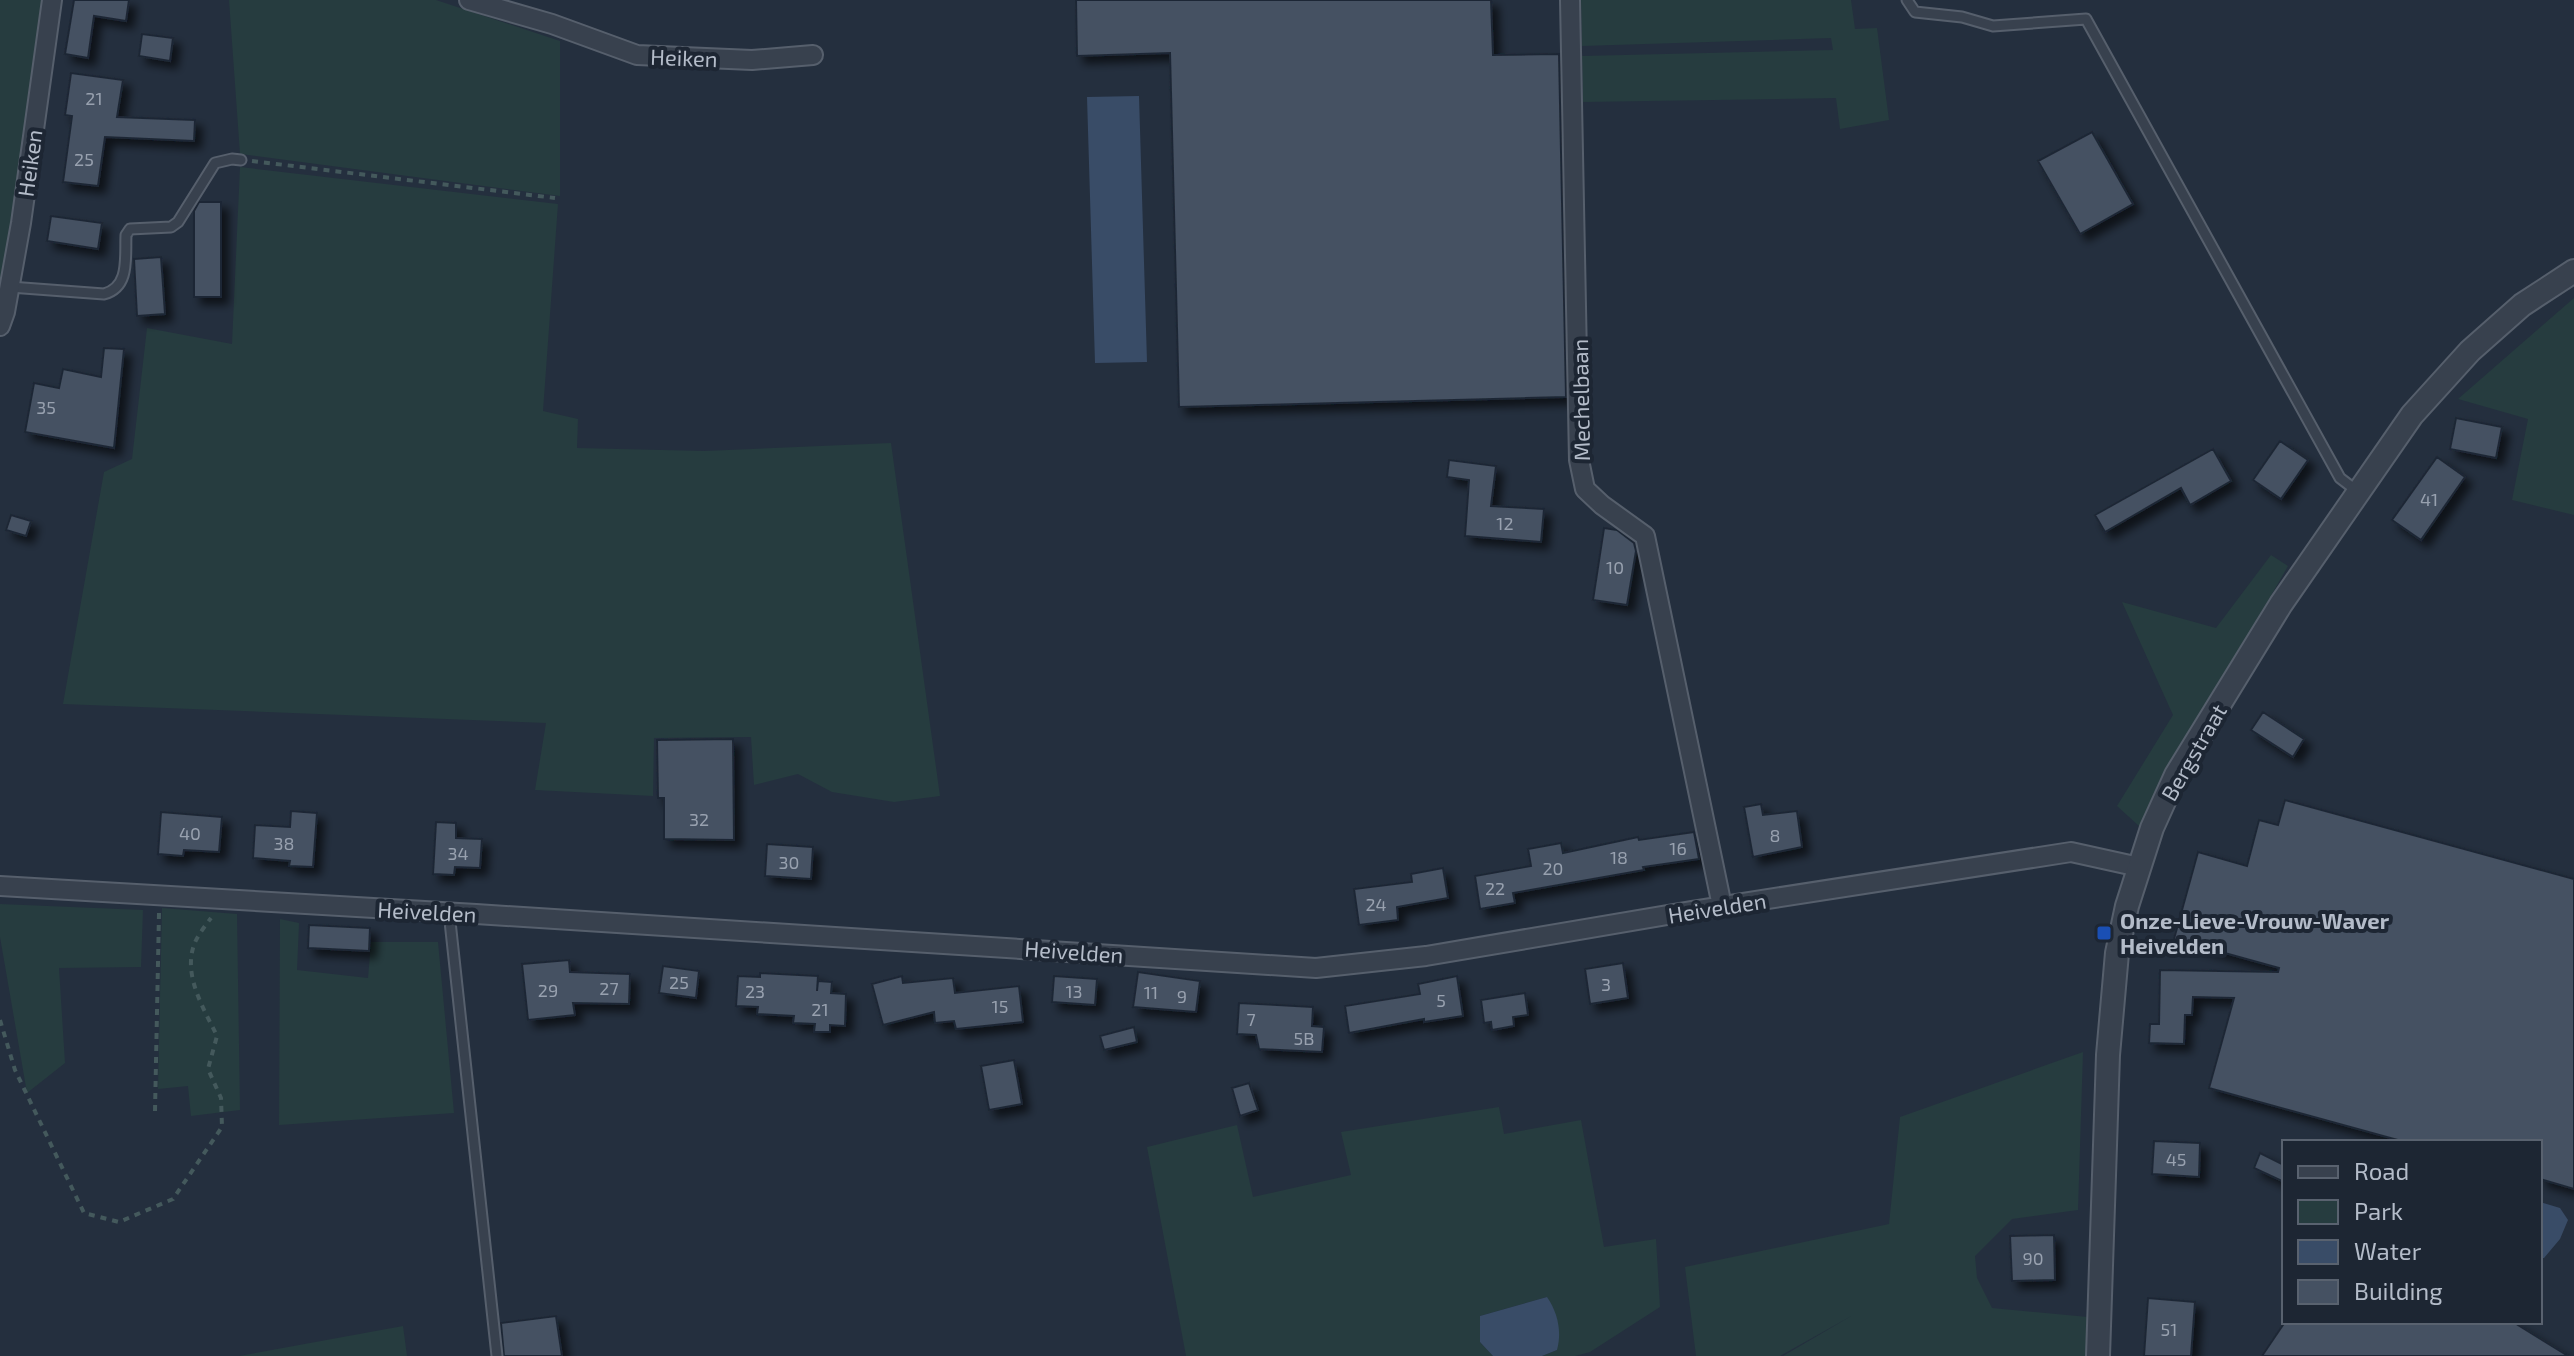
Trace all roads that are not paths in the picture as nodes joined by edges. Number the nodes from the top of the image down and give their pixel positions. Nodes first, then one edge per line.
1 (52, 0) edge
2 (469, 0) edge
3 (1570, 0) edge
4 (1907, 0) edge
5 (813, 55) dead end
6 (241, 160) road end
7 (2574, 271) edge
8 (10, 287) junction
9 (0, 326) edge
10 (2359, 492) junction
11 (2139, 867) junction
12 (0, 886) edge
13 (1722, 906) junction
14 (449, 912) junction
15 (497, 1356) edge
16 (2098, 1356) edge

1 - 8 street, Heiken
2 - 5 street, Heiken
3 - 13 street, Mechelbaan
4 - 10 lane
6 - 8 lane
7 - 10 street, Bergstraat
8 - 9 street, Heiken
10 - 11 street, Bergstraat
11 - 13 street, Heivelden
11 - 16 street, Bergstraat
12 - 14 street, Heivelden
13 - 14 street, Heivelden
14 - 15 lane

